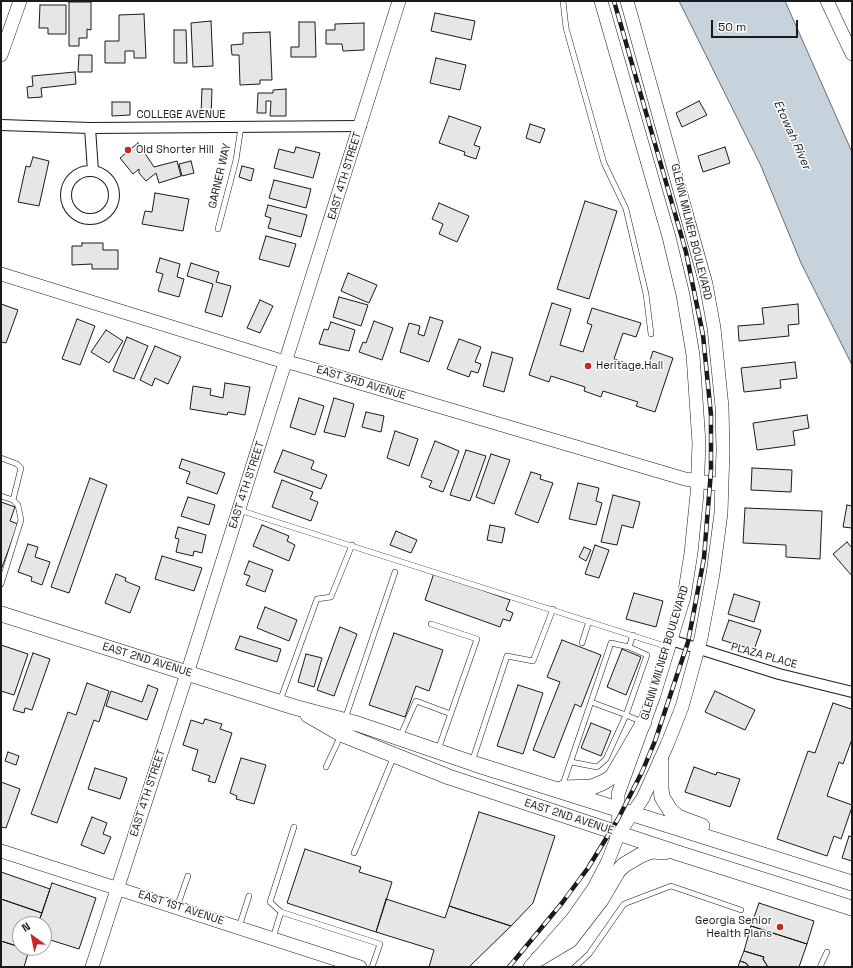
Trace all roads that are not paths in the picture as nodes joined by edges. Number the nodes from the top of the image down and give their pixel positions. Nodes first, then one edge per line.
1 (20, 1) edge
2 (399, 1) edge
3 (563, 1) edge
4 (601, 1) edge
5 (627, 1) edge
6 (827, 1) edge
7 (852, 54) edge
8 (1, 55) edge
9 (1, 125) edge
10 (361, 126) junction
11 (241, 127) junction
12 (90, 128) junction
13 (93, 171) junction
14 (218, 229) dead end
15 (1, 274) edge
16 (651, 334) dead end
17 (286, 362) junction
18 (1, 458) edge
19 (698, 481) junction
20 (722, 485) junction
21 (1, 496) edge
22 (13, 500) junction
23 (239, 510) junction
24 (352, 545) junction
25 (395, 572) dead end
26 (1, 584) edge
27 (553, 609) junction
28 (1, 614) edge
29 (589, 621) junction
30 (431, 624) dead end
31 (633, 635) junction
32 (582, 643) dead end
33 (670, 643) junction
34 (628, 647) junction
35 (698, 649) junction
36 (188, 672) junction
37 (852, 692) edge
38 (591, 702) junction
39 (287, 704) junction
40 (451, 714) junction
41 (626, 715) junction
42 (644, 722) junction
43 (343, 727) junction
44 (399, 738) junction
45 (437, 751) junction
46 (394, 756) junction
47 (661, 760) junction
48 (472, 762) junction
49 (571, 762) junction
50 (326, 767) dead end
51 (556, 788) junction
52 (617, 810) junction
53 (632, 814) junction
54 (294, 827) dead end
55 (619, 833) junction
56 (735, 846) junction
57 (1, 851) edge
58 (354, 853) dead end
59 (678, 853) junction
60 (188, 876) dead end
61 (852, 883) edge
62 (117, 888) junction
63 (249, 896) dead end
64 (178, 907) junction
65 (852, 908) edge
66 (741, 910) dead end
67 (282, 912) junction
68 (239, 927) junction
69 (273, 938) junction
70 (827, 952) dead end
71 (534, 963) edge
72 (92, 967) edge
73 (360, 967) edge
74 (372, 967) edge
75 (575, 967) edge
76 (820, 967) edge

1 - 8 street
2 - 10 street, EAST 4TH STREET
3 - 16 lane
4 - 19 street, GLENN MILNER BOULEVARD
5 - 20 street, GLENN MILNER BOULEVARD
6 - 7 street
9 - 12 street, COLLEGE AVENUE
10 - 11 street, COLLEGE AVENUE
10 - 17 street, EAST 4TH STREET
11 - 12 street, COLLEGE AVENUE
11 - 14 lane, GARNER WAY
12 - 13 street
13 - 13 street
15 - 17 street, EAST 3RD AVENUE
17 - 19 street, EAST 3RD AVENUE
17 - 23 street, EAST 4TH STREET
18 - 22 lane
19 - 20 street, EAST 3RD AVENUE
19 - 33 street, GLENN MILNER BOULEVARD
20 - 35 street, GLENN MILNER BOULEVARD
21 - 22 lane
22 - 26 lane
23 - 24 lane
23 - 36 street, EAST 4TH STREET
24 - 27 lane
24 - 39 lane
25 - 43 lane
27 - 29 lane
27 - 48 lane
28 - 36 main road, EAST 2ND AVENUE
29 - 31 lane
29 - 32 lane
30 - 40 lane
31 - 33 lane
31 - 34 lane
33 - 35 street, PLAZA PLACE
33 - 42 street, GLENN MILNER BOULEVARD
34 - 38 lane
34 - 41 lane
35 - 37 street, PLAZA PLACE
35 - 47 street, GLENN MILNER BOULEVARD
36 - 39 main road, EAST 2ND AVENUE
36 - 62 street, EAST 4TH STREET
38 - 41 lane
38 - 49 lane
39 - 43 main road, EAST 2ND AVENUE
40 - 44 lane
40 - 45 lane
41 - 42 lane
41 - 49 lane
42 - 51 main road
42 - 52 street, GLENN MILNER BOULEVARD
43 - 44 main road, EAST 2ND AVENUE
43 - 46 main road, EAST 2ND AVENUE
43 - 50 lane
44 - 45 main road, EAST 2ND AVENUE
45 - 48 main road, EAST 2ND AVENUE
46 - 55 main road, EAST 2ND AVENUE
46 - 58 lane
47 - 53 street, GLENN MILNER BOULEVARD
47 - 56 main road
48 - 51 main road, EAST 2ND AVENUE
49 - 51 lane
51 - 52 main road, EAST 2ND AVENUE
52 - 53 main road, EAST 2ND AVENUE
52 - 55 street, GLENN MILNER BOULEVARD
53 - 55 street, GLENN MILNER BOULEVARD
53 - 56 main road, EAST 2ND AVENUE
54 - 67 lane
55 - 59 main road, EAST 2ND AVENUE
55 - 71 street, GLENN MILNER BOULEVARD
56 - 61 main road, EAST 2ND AVENUE
57 - 62 street, EAST 1ST AVENUE
59 - 65 main road, EAST 2ND AVENUE
59 - 71 main road
60 - 64 lane
62 - 64 street, EAST 1ST AVENUE
62 - 72 street, EAST 4TH STREET
63 - 68 lane
64 - 68 street, EAST 1ST AVENUE
66 - 75 lane
67 - 69 lane
67 - 74 lane
68 - 69 street, EAST 1ST AVENUE
69 - 73 street, EAST 1ST AVENUE
70 - 76 lane

